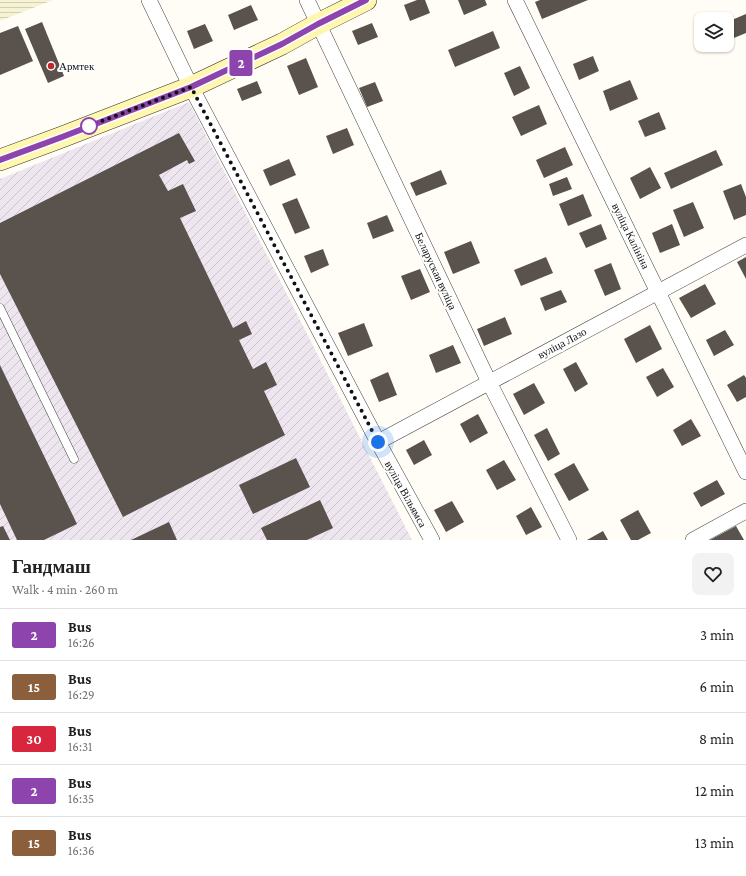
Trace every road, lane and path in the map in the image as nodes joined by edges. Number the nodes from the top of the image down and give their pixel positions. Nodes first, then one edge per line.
1 (149, 0) edge
2 (307, 0) edge
3 (366, 0) edge
4 (515, 0) edge
5 (318, 24) junction
6 (191, 87) junction
7 (0, 160) edge
8 (746, 245) edge
9 (658, 292) junction
10 (0, 308) edge
11 (489, 382) junction
12 (378, 442) junction
13 (74, 459) dead end
14 (746, 472) edge
15 (746, 511) edge
16 (432, 540) edge
17 (569, 540) edge
18 (693, 540) edge

1 - 6 street, вуліца Вільямса
2 - 5 street, Беларуская вуліца
3 - 5 main road
4 - 9 street, вуліца Калініна
5 - 6 main road
5 - 11 street, Беларуская вуліца
6 - 7 main road
6 - 12 street, вуліца Вільямса
8 - 9 street, вуліца Лазо
9 - 11 street, вуліца Лазо
9 - 14 street, вуліца Калініна
10 - 13 lane
11 - 12 street, вуліца Лазо
11 - 17 street, Беларуская вуліца
12 - 16 street, вуліца Вільямса
15 - 18 street

